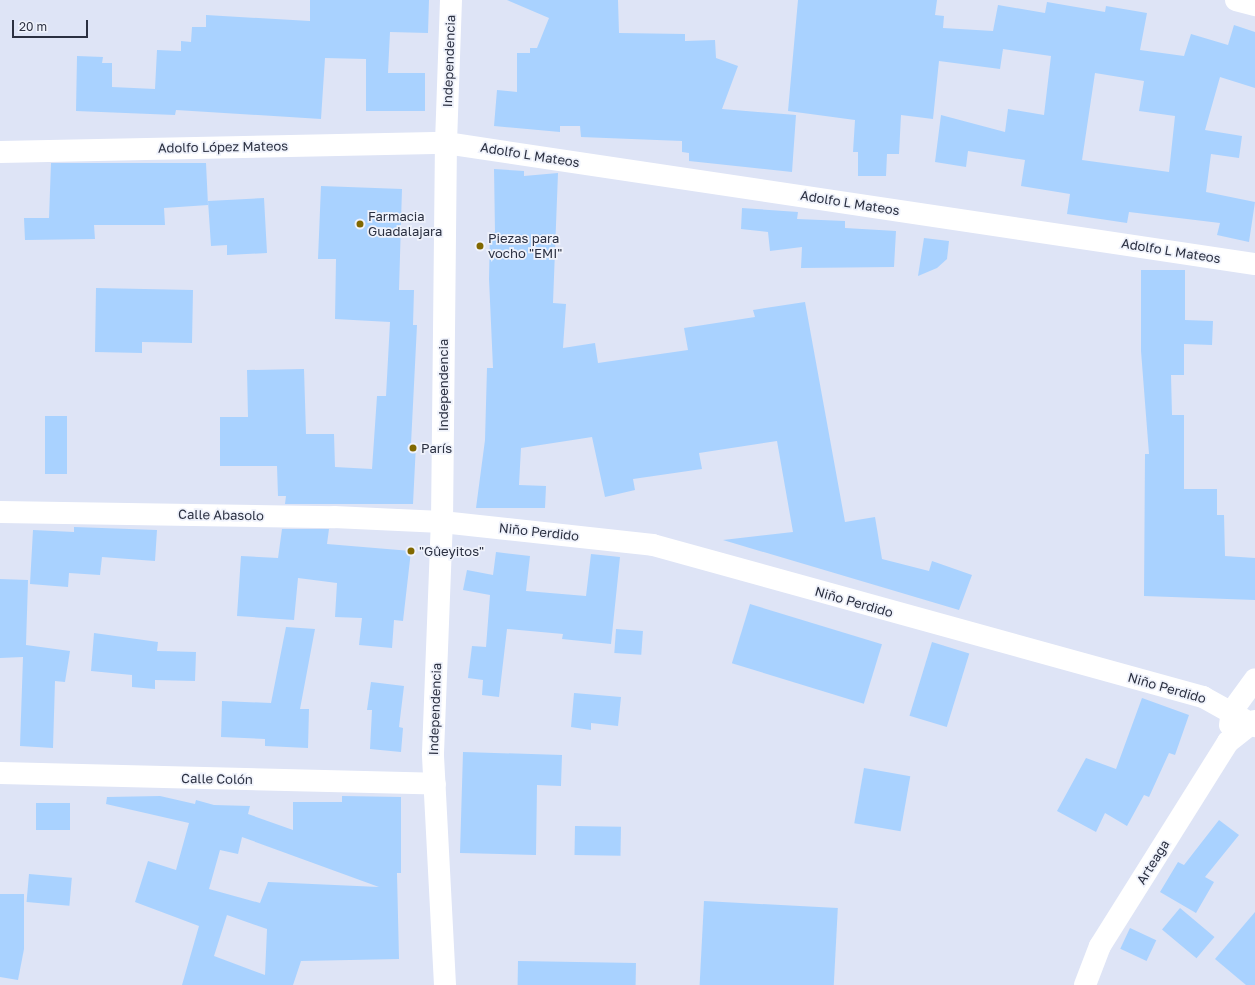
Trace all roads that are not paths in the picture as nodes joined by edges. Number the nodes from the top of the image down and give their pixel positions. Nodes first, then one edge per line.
1 (451, 0) edge
2 (1236, 0) edge
3 (1255, 5) edge
4 (446, 143) junction
5 (0, 152) edge
6 (1255, 264) edge
7 (0, 512) edge
8 (442, 522) junction
9 (1255, 679) edge
10 (1232, 711) junction
11 (1254, 724) edge
12 (1228, 742) junction
13 (0, 773) edge
14 (434, 784) junction
15 (445, 985) edge
16 (1085, 985) edge

1 - 4 street, Independencia
2 - 3 street
4 - 5 street, Adolfo López Mateos
4 - 6 street, Adolfo L Mateos
4 - 8 street, Independencia
7 - 8 street, Calle Abasolo
8 - 10 street, Niño Perdido
8 - 14 street, Independencia
9 - 10 street
10 - 11 street, Niño Perdido
10 - 12 street
11 - 12 street
12 - 16 street, Arteaga
13 - 14 street, Calle Colón
14 - 15 street, Independencia

